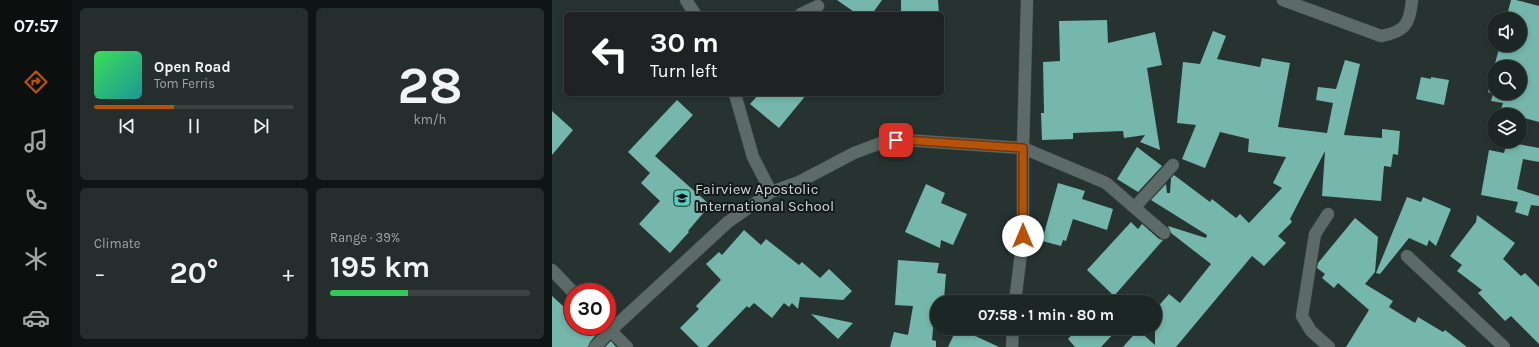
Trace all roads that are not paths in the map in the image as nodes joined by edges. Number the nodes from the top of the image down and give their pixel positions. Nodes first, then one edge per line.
1 (686, 0) edge
2 (1027, 0) edge
3 (1283, 0) edge
4 (1412, 0) edge
5 (818, 6) dead end
6 (694, 12) edge
7 (805, 12) edge
8 (736, 96) edge
9 (1023, 148) junction
10 (1173, 165) dead end
11 (771, 192) junction
12 (1135, 207) junction
13 (1328, 214) dead end
14 (1164, 233) dead end
15 (1407, 256) dead end
16 (552, 270) edge
17 (564, 283) edge
18 (1016, 295) edge
19 (616, 321) edge
20 (603, 335) edge
21 (615, 335) edge
22 (1013, 335) edge
23 (595, 347) edge
24 (626, 347) edge
25 (1012, 347) edge
26 (1329, 347) edge
27 (1504, 347) edge

1 - 6 street
2 - 9 street
3 - 4 street
5 - 7 street
8 - 11 street
9 - 11 street
9 - 12 street
9 - 18 street
10 - 12 street
11 - 19 street
12 - 14 street
13 - 26 street
15 - 27 street
16 - 17 street
20 - 23 street
21 - 24 street
22 - 25 street

